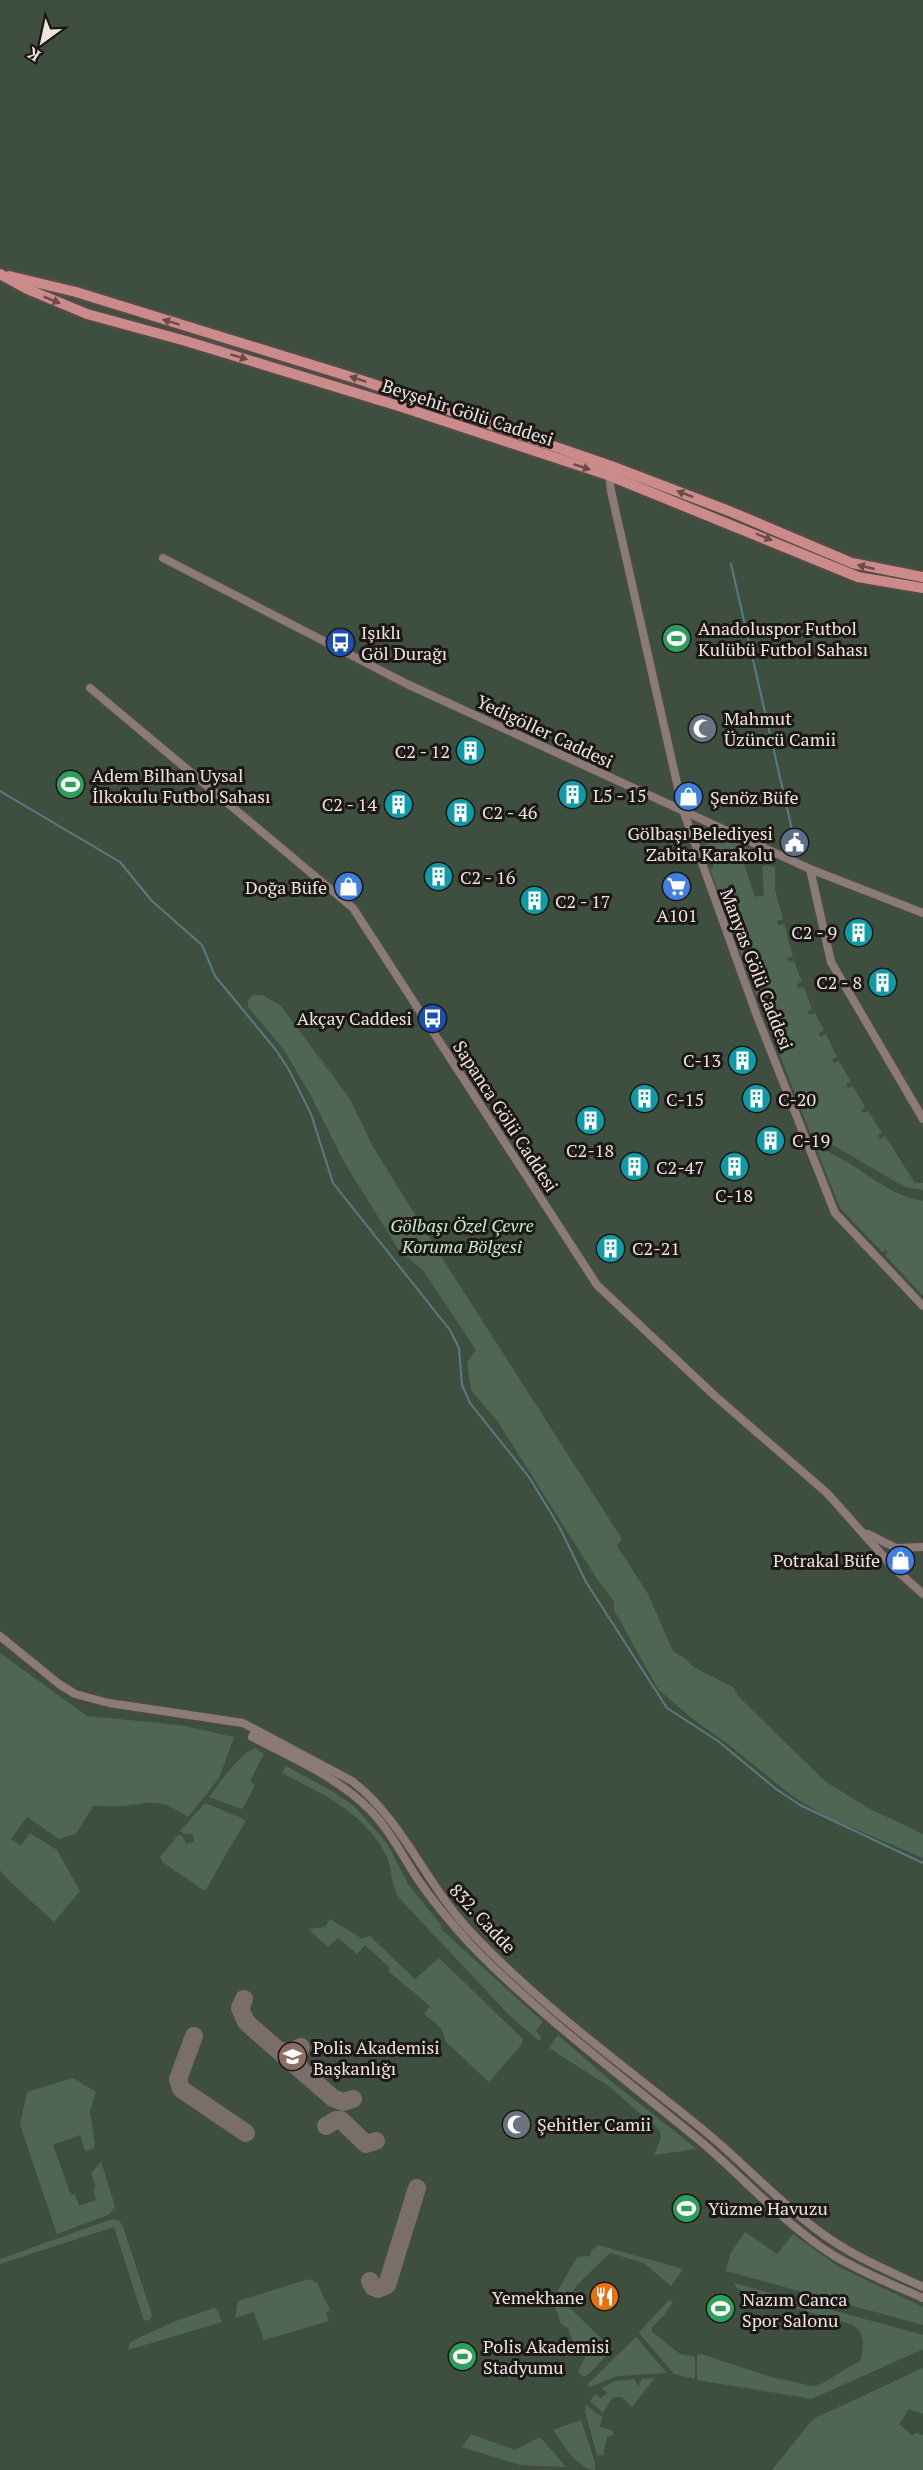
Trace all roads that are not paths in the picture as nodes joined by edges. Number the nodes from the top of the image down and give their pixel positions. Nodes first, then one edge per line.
1 (0, 274) edge
2 (610, 471) junction
3 (745, 524) junction
4 (164, 558) dead end
5 (923, 577) edge
6 (923, 588) edge
7 (90, 688) dead end
8 (683, 810) junction
9 (810, 869) junction
10 (923, 913) edge
11 (923, 1119) edge
12 (923, 1306) edge
13 (864, 1533) junction
14 (923, 1547) edge
15 (896, 1548) junction
16 (893, 1567) junction
17 (923, 1594) edge
18 (0, 1636) edge
19 (253, 1735) dead end
20 (293, 1748) junction
21 (288, 1756) junction
22 (742, 2164) junction
23 (735, 2172) junction
24 (923, 2287) edge
25 (923, 2298) edge

2 -> 1 main road
1 -> 2 main road, Beyşehir Gölü Caddesi
2 - 3 main road, Beyşehir Gölü Caddesi
2 - 8 street, Manyas Gölü Caddesi
5 -> 3 main road
3 -> 6 main road, Beyşehir Gölü Caddesi
4 - 8 street, Yedigöller Caddesi
7 - 13 street, Sapanca Gölü Caddesi
8 - 9 street, Yedigöller Caddesi
8 - 12 street, Manyas Gölü Caddesi
9 - 10 street, Yedigöller Caddesi
9 - 11 street
13 - 15 street
13 - 16 street, Sapanca Gölü Caddesi
14 - 15 street
15 - 16 street
16 - 17 street, Sapanca Gölü Caddesi
18 - 20 street, 832. Cadde
19 - 21 street, 832. Cadde
20 - 21 street
20 - 22 street, 832. Cadde
21 - 23 street, 832. Cadde
22 - 23 street
22 - 24 street, 832. Cadde
23 - 25 street, 832. Cadde

